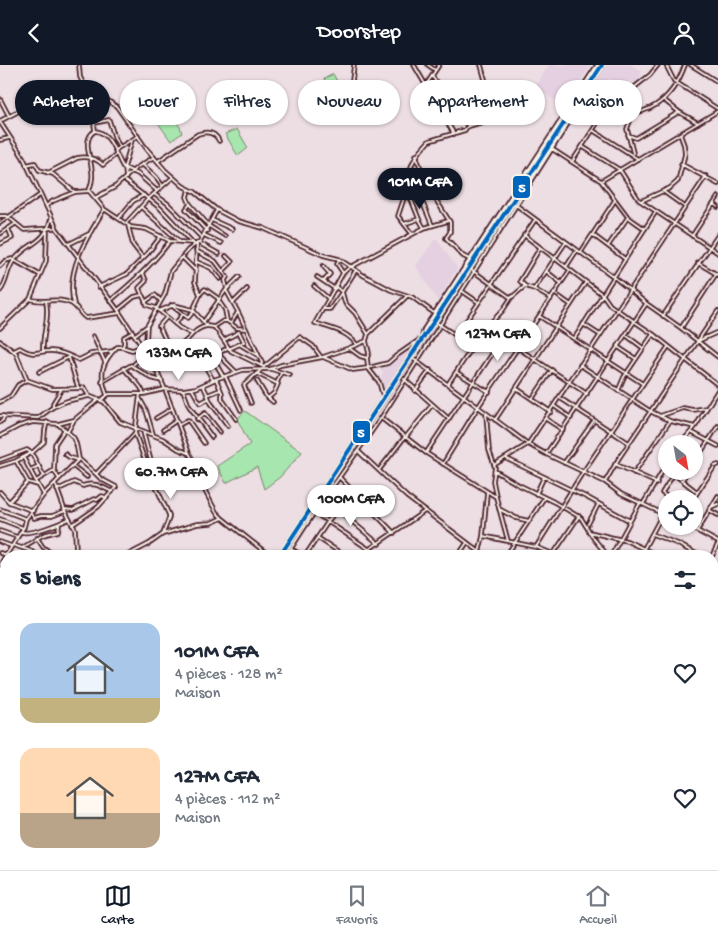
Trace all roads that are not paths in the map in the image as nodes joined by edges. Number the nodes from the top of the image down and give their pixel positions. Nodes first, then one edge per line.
1 (79, 65) edge
2 (354, 65) edge
3 (414, 65) edge
4 (428, 65) edge
5 (439, 65) edge
6 (481, 65) edge
7 (597, 65) edge
8 (602, 65) edge
9 (658, 65) edge
10 (666, 65) edge
11 (685, 65) edge
12 (691, 65) edge
13 (435, 70) junction
14 (432, 76) junction
15 (352, 80) edge
16 (423, 80) edge
17 (429, 80) edge
18 (718, 81) edge
19 (642, 82) edge
20 (677, 83) junction
21 (0, 99) edge
22 (664, 100) junction
23 (718, 110) edge
24 (642, 111) edge
25 (15, 113) edge
26 (679, 113) junction
27 (9, 116) junction
28 (0, 122) edge
29 (698, 123) junction
30 (449, 125) edge
31 (566, 125) edge
32 (598, 125) edge
33 (628, 125) edge
34 (469, 127) junction
35 (95, 131) junction
36 (594, 131) junction
37 (454, 133) junction
38 (680, 134) junction
39 (628, 135) junction
40 (138, 136) junction
41 (9, 138) junction
42 (0, 140) edge
43 (132, 140) junction
44 (219, 141) dead end
45 (120, 147) junction
46 (583, 147) junction
47 (550, 148) junction
48 (115, 150) junction
49 (116, 154) junction
50 (633, 154) junction
51 (416, 155) junction
52 (90, 157) junction
53 (154, 157) junction
54 (638, 159) junction
55 (158, 161) junction
56 (572, 162) junction
57 (682, 164) junction
58 (26, 165) junction
59 (142, 165) junction
60 (125, 168) junction
61 (620, 170) junction
62 (133, 171) junction
63 (48, 173) junction
64 (408, 176) junction
65 (706, 176) junction
66 (173, 177) junction
67 (125, 179) junction
68 (601, 181) junction
69 (718, 184) edge
70 (162, 185) junction
71 (189, 189) junction
72 (89, 191) junction
73 (156, 191) junction
74 (663, 191) junction
75 (75, 192) junction
76 (154, 194) junction
77 (404, 194) junction
78 (40, 195) junction
79 (144, 195) junction
80 (718, 197) edge
81 (95, 198) junction
82 (148, 199) junction
83 (616, 200) junction
84 (641, 201) junction
85 (190, 204) junction
86 (514, 204) junction
87 (714, 204) junction
88 (45, 206) junction
89 (141, 207) junction
90 (685, 207) junction
91 (718, 207) edge
92 (105, 210) junction
93 (217, 210) junction
94 (656, 213) junction
95 (0, 215) edge
96 (9, 217) junction
97 (628, 217) junction
98 (51, 219) junction
99 (119, 219) junction
100 (419, 219) junction
101 (535, 219) junction
102 (212, 220) junction
103 (449, 221) junction
104 (0, 223) edge
105 (15, 224) junction
106 (127, 224) junction
107 (674, 224) junction
108 (404, 225) junction
109 (432, 225) junction
110 (209, 226) junction
111 (8, 228) junction
112 (56, 228) junction
113 (424, 228) junction
114 (49, 229) junction
115 (232, 229) dead end
116 (645, 229) junction
117 (207, 231) junction
118 (46, 232) junction
119 (0, 233) edge
120 (89, 233) junction
121 (412, 234) junction
122 (204, 235) junction
123 (524, 235) junction
124 (593, 235) junction
125 (718, 235) edge
126 (161, 236) junction
127 (225, 236) dead end
128 (692, 236) junction
129 (202, 238) junction
130 (170, 241) junction
131 (566, 242) junction
132 (181, 243) junction
133 (221, 243) dead end
134 (0, 244) edge
135 (68, 244) junction
136 (196, 244) junction
137 (540, 247) junction
138 (608, 247) junction
139 (708, 247) junction
140 (577, 250) junction
141 (196, 251) junction
142 (581, 252) junction
143 (718, 253) edge
144 (219, 254) dead end
145 (226, 256) dead end
146 (78, 257) junction
147 (182, 257) junction
148 (143, 258) junction
149 (554, 258) junction
150 (339, 259) junction
151 (469, 259) junction
152 (625, 259) junction
153 (14, 260) junction
154 (196, 262) junction
155 (698, 263) junction
156 (0, 266) edge
157 (323, 266) dead end
158 (351, 267) junction
159 (566, 267) junction
160 (469, 268) junction
161 (356, 270) junction
162 (570, 270) junction
163 (196, 271) junction
164 (222, 271) junction
165 (474, 271) junction
166 (546, 271) junction
167 (143, 273) junction
168 (343, 273) junction
169 (40, 275) junction
170 (717, 275) edge
171 (239, 277) dead end
172 (317, 277) dead end
173 (614, 277) junction
174 (220, 279) dead end
175 (324, 281) junction
176 (586, 282) junction
177 (562, 283) junction
178 (492, 284) junction
179 (314, 286) dead end
180 (525, 286) junction
181 (99, 287) junction
182 (336, 288) junction
183 (227, 289) junction
184 (247, 289) dead end
185 (534, 289) junction
186 (0, 290) edge
187 (461, 290) junction
188 (630, 290) junction
189 (342, 292) junction
190 (554, 293) junction
191 (142, 295) junction
192 (200, 295) junction
193 (603, 295) junction
194 (407, 296) junction
195 (511, 298) junction
196 (30, 299) junction
197 (219, 299) junction
198 (329, 299) junction
199 (551, 299) junction
200 (160, 300) junction
201 (46, 301) junction
202 (110, 301) junction
203 (145, 302) junction
204 (478, 302) junction
205 (233, 303) junction
206 (74, 304) junction
207 (647, 304) junction
208 (171, 305) junction
209 (571, 305) junction
210 (156, 309) junction
211 (323, 309) junction
212 (118, 310) junction
213 (194, 310) junction
214 (617, 310) junction
215 (159, 311) junction
216 (718, 311) edge
217 (238, 312) junction
218 (120, 313) junction
219 (434, 313) junction
220 (183, 314) junction
221 (540, 316) junction
222 (663, 316) junction
223 (166, 317) junction
224 (494, 320) junction
225 (204, 321) junction
226 (227, 321) junction
227 (434, 321) junction
228 (635, 321) junction
229 (231, 323) junction
230 (175, 324) junction
231 (583, 324) junction
232 (439, 325) junction
233 (464, 325) junction
234 (147, 326) junction
235 (207, 326) junction
236 (214, 327) junction
237 (556, 327) junction
238 (0, 328) edge
239 (237, 328) junction
240 (681, 328) junction
241 (246, 329) junction
242 (484, 330) junction
243 (239, 332) junction
244 (718, 332) edge
245 (134, 333) junction
246 (507, 333) junction
247 (368, 334) junction
248 (653, 334) junction
249 (192, 335) junction
250 (600, 335) junction
251 (626, 335) junction
252 (93, 336) dead end
253 (456, 336) junction
254 (422, 339) junction
255 (574, 339) junction
256 (224, 340) junction
257 (698, 340) junction
258 (0, 341) edge
259 (366, 341) junction
260 (239, 344) junction
261 (357, 345) junction
262 (668, 346) junction
263 (122, 347) junction
264 (143, 347) junction
265 (472, 347) junction
266 (618, 347) junction
267 (170, 348) junction
268 (228, 348) junction
269 (349, 348) junction
270 (518, 348) junction
271 (643, 348) junction
272 (590, 349) junction
273 (14, 351) junction
274 (43, 351) junction
275 (113, 351) junction
276 (147, 352) junction
277 (102, 353) junction
278 (68, 356) junction
279 (259, 356) junction
280 (410, 356) junction
281 (322, 357) junction
282 (718, 357) edge
283 (535, 358) junction
284 (213, 359) dead end
285 (367, 359) junction
286 (636, 359) junction
287 (685, 359) junction
288 (79, 360) junction
289 (417, 361) junction
290 (609, 361) junction
291 (105, 362) junction
292 (204, 364) dead end
293 (72, 365) junction
294 (133, 365) junction
295 (580, 365) junction
296 (263, 367) junction
297 (124, 368) junction
298 (368, 368) junction
299 (270, 369) junction
300 (552, 369) junction
301 (156, 371) junction
302 (430, 371) junction
303 (39, 372) dead end
304 (236, 372) junction
305 (456, 372) junction
306 (281, 373) junction
307 (626, 373) junction
308 (258, 374) junction
309 (290, 375) dead end
310 (224, 376) junction
311 (598, 377) junction
312 (404, 379) junction
313 (27, 380) junction
314 (214, 380) junction
315 (102, 381) junction
316 (162, 381) junction
317 (257, 381) dead end
318 (570, 381) junction
319 (277, 383) junction
320 (473, 383) junction
321 (448, 384) junction
322 (203, 385) junction
323 (643, 385) junction
324 (718, 385) edge
325 (78, 387) junction
326 (516, 388) junction
327 (61, 389) junction
328 (165, 389) junction
329 (192, 389) junction
330 (183, 390) junction
331 (220, 390) junction
332 (415, 391) junction
333 (618, 391) junction
334 (718, 391) edge
335 (489, 392) junction
336 (140, 394) junction
337 (144, 394) junction
338 (587, 394) junction
339 (107, 395) junction
340 (207, 395) junction
341 (89, 396) junction
342 (463, 396) junction
343 (384, 397) junction
344 (268, 398) junction
345 (560, 398) junction
346 (100, 399) junction
347 (140, 399) junction
348 (209, 399) junction
349 (532, 399) junction
350 (632, 400) junction
351 (0, 402) edge
352 (273, 402) dead end
353 (251, 403) dead end
354 (432, 405) junction
355 (554, 406) junction
356 (53, 407) junction
357 (478, 407) junction
358 (172, 408) junction
359 (706, 408) junction
360 (577, 409) junction
361 (241, 410) dead end
362 (650, 411) junction
363 (551, 412) junction
364 (486, 413) junction
365 (0, 415) edge
366 (4, 415) junction
367 (660, 416) junction
368 (156, 418) dead end
369 (571, 418) junction
370 (197, 419) junction
371 (236, 419) dead end
372 (381, 419) junction
373 (448, 419) junction
374 (546, 419) junction
375 (33, 420) junction
376 (74, 420) junction
377 (177, 420) junction
378 (495, 420) junction
379 (0, 421) edge
380 (594, 421) junction
381 (670, 421) junction
382 (47, 422) junction
383 (58, 424) junction
384 (179, 425) junction
385 (228, 425) dead end
386 (718, 426) edge
387 (135, 427) junction
388 (695, 427) junction
389 (66, 430) junction
390 (163, 430) dead end
391 (563, 430) junction
392 (143, 431) junction
393 (220, 432) dead end
394 (611, 432) junction
395 (691, 432) junction
396 (135, 433) junction
397 (152, 434) junction
398 (688, 435) edge
399 (0, 436) edge
400 (212, 437) dead end
401 (405, 438) junction
402 (708, 441) junction
403 (204, 443) dead end
404 (528, 444) junction
405 (629, 444) junction
406 (718, 446) edge
407 (703, 449) edge
408 (358, 451) junction
409 (22, 452) junction
410 (31, 453) junction
411 (189, 453) junction
412 (426, 453) junction
413 (65, 454) dead end
414 (546, 454) junction
415 (24, 457) junction
416 (6, 458) junction
417 (506, 458) junction
418 (78, 459) junction
419 (0, 460) edge
420 (16, 461) junction
421 (8, 463) junction
422 (564, 463) junction
423 (442, 464) junction
424 (615, 464) junction
425 (494, 465) junction
426 (718, 465) edge
427 (0, 466) edge
428 (39, 466) junction
429 (73, 466) junction
430 (148, 469) junction
431 (153, 469) junction
432 (30, 470) junction
433 (54, 470) junction
434 (379, 470) junction
435 (495, 471) junction
436 (583, 472) junction
437 (634, 473) junction
438 (96, 474) junction
439 (44, 476) junction
440 (88, 477) dead end
441 (544, 477) junction
442 (340, 478) junction
443 (59, 479) junction
444 (658, 480) edge
445 (682, 480) edge
446 (36, 481) junction
447 (605, 482) junction
448 (28, 483) junction
449 (55, 483) junction
450 (657, 483) junction
451 (38, 485) junction
452 (202, 485) junction
453 (350, 489) junction
454 (57, 490) junction
455 (694, 490) edge
456 (698, 490) edge
457 (488, 491) junction
458 (571, 491) junction
459 (0, 492) edge
460 (112, 492) junction
461 (536, 494) junction
462 (44, 495) junction
463 (718, 496) edge
464 (496, 497) junction
465 (107, 498) junction
466 (544, 498) junction
467 (9, 502) junction
468 (641, 503) junction
469 (718, 504) edge
470 (598, 505) junction
471 (562, 507) junction
472 (0, 509) edge
473 (337, 509) junction
474 (499, 509) junction
475 (709, 509) junction
476 (64, 510) junction
477 (33, 511) junction
478 (425, 511) junction
479 (658, 511) edge
480 (314, 513) junction
481 (31, 514) junction
482 (718, 515) edge
483 (579, 516) junction
484 (222, 518) junction
485 (0, 519) edge
486 (26, 519) junction
487 (69, 519) junction
488 (703, 520) edge
489 (529, 521) junction
490 (630, 521) junction
491 (658, 521) edge
492 (329, 522) junction
493 (59, 524) junction
494 (72, 525) junction
495 (587, 526) junction
496 (23, 528) junction
497 (0, 531) edge
498 (21, 532) junction
499 (590, 532) junction
500 (395, 533) junction
501 (163, 534) junction
502 (652, 534) junction
503 (703, 534) edge
504 (483, 536) junction
505 (18, 537) junction
506 (37, 538) junction
507 (318, 538) junction
508 (620, 540) junction
509 (508, 541) junction
510 (0, 542) edge
511 (466, 543) junction
512 (514, 543) junction
513 (718, 543) edge
514 (379, 544) junction
515 (12, 546) junction
516 (536, 547) junction
517 (22, 548) junction
518 (291, 549) edge
519 (645, 549) joint
520 (9, 550) edge
521 (26, 550) edge
522 (47, 550) edge
523 (76, 550) edge
524 (138, 550) edge
525 (262, 550) edge
526 (284, 550) edge
527 (309, 550) edge
528 (336, 550) edge
529 (369, 550) joint
530 (462, 550) edge
531 (475, 550) edge
532 (482, 550) edge
533 (510, 550) edge
534 (542, 550) edge
535 (555, 550) edge
536 (604, 550) edge
537 (614, 550) edge
538 (689, 550) edge

1 - 40 street
2 - 15 street
3 - 16 street
4 - 13 street
5 - 13 street
6 - 34 street
7 - 151 street
8 - 47 highway
9 - 19 street
10 - 20 street
11 - 20 street
12 - 18 street
13 - 14 street
14 - 17 street
14 - 34 street
20 - 22 street
20 - 23 street
21 - 27 street
22 - 24 street
22 - 26 street
23 - 29 street
25 - 27 street
26 - 29 street
26 - 39 street
27 - 28 street
28 - 41 street
29 - 38 street
30 - 37 street
31 - 47 street
32 - 36 street
33 - 39 street
34 - 37 street
35 - 45 street
35 - 48 street
35 - 52 street
36 - 46 street
36 - 50 street
37 - 51 street
38 - 54 street
38 - 57 street
39 - 50 street
40 - 43 street
40 - 53 street
41 - 42 street
41 - 58 street
43 - 45 street
43 - 60 street
44 - 55 street
45 - 48 street
46 - 56 street
46 - 61 street
47 - 56 street
47 - 86 highway
48 - 49 street
49 - 52 street
49 - 60 street
50 - 54 street
51 - 64 street
51 - 103 street
52 - 63 street
52 - 72 street
53 - 55 street
53 - 59 street
54 - 61 street
55 - 66 street
56 - 68 street
57 - 65 street
57 - 74 street
58 - 63 street
58 - 78 street
59 - 62 street
59 - 70 street
60 - 62 street
60 - 67 street
61 - 68 street
61 - 84 street
62 - 67 street
62 - 73 street
63 - 75 street
64 - 77 street
64 - 109 street
65 - 69 street
65 - 90 street
66 - 70 street
66 - 71 street
67 - 79 street
67 - 81 street
68 - 83 street
70 - 73 street
71 - 85 street
71 - 93 street
72 - 75 street
72 - 81 street
73 - 76 street
74 - 84 street
74 - 90 street
75 - 88 street
76 - 82 street
76 - 129 street
77 - 100 street
77 - 108 street
78 - 88 street
78 - 96 street
79 - 82 street
79 - 99 street
80 - 87 street
81 - 92 street
82 - 89 street
82 - 136 street
83 - 97 street
83 - 124 street
84 - 94 street
85 - 110 street
85 - 117 street
86 - 101 street
86 - 160 highway
86 - 165 street
87 - 91 street
87 - 128 street
88 - 98 street
89 - 106 street
89 - 132 street
90 - 107 street
92 - 99 street
92 - 120 street
93 - 102 street
93 - 150 street
94 - 107 street
94 - 116 street
95 - 96 street
96 - 104 street
96 - 105 street
97 - 116 street
97 - 138 street
98 - 112 street
98 - 114 street
99 - 106 street
100 - 108 street
100 - 113 street
101 - 123 street
101 - 131 street
102 - 110 street
102 - 115 street
103 - 109 street
103 - 151 street
105 - 111 street
105 - 114 street
106 - 126 street
106 - 148 street
107 - 128 street
107 - 188 street
108 - 121 street
109 - 113 street
110 - 117 street
110 - 127 street
111 - 119 street
111 - 134 street
112 - 114 street
112 - 135 street
113 - 121 street
114 - 118 street
116 - 152 street
117 - 122 street
118 - 153 street
118 - 169 street
120 - 135 street
120 - 146 street
121 - 158 street
122 - 129 street
122 - 133 street
123 - 137 street
123 - 178 street
124 - 138 street
124 - 142 street
125 - 139 street
126 - 130 street
126 - 148 street
128 - 139 street
129 - 136 street
130 - 132 street
130 - 167 street
131 - 140 street
131 - 149 street
132 - 136 street
135 - 146 street
136 - 141 street
136 - 144 street
136 - 147 street
137 - 149 street
137 - 180 street
138 - 152 street
139 - 143 street
139 - 155 street
140 - 142 street
140 - 159 street
141 - 154 street
141 - 164 street
142 - 173 street
145 - 164 street
146 - 181 street
146 - 206 street
147 - 163 street
147 - 200 street
148 - 181 street
149 - 159 street
149 - 166 street
150 - 158 street
150 - 168 street
151 - 219 street
152 - 173 street
153 - 156 street
153 - 169 street
153 - 186 street
154 - 163 street
154 - 174 street
155 - 170 street
155 - 222 street
157 - 175 street
158 - 161 street
158 - 168 street
159 - 162 street
160 - 165 street
160 - 227 highway
161 - 189 street
161 - 194 street
162 - 176 street
162 - 177 street
163 - 192 street
164 - 183 street
165 - 178 street
165 - 187 street
166 - 177 street
166 - 185 street
167 - 191 street
167 - 202 street
168 - 182 street
169 - 196 street
170 - 240 street
171 - 183 street
172 - 175 street
173 - 188 street
173 - 193 street
175 - 182 street
176 - 193 street
176 - 209 street
177 - 190 street
178 - 195 street
178 - 204 street
179 - 198 street
180 - 185 street
180 - 195 street
181 - 202 street
182 - 189 street
182 - 198 street
183 - 197 street
183 - 205 street
184 - 205 street
185 - 199 street
187 - 204 street
187 - 232 street
188 - 207 street
188 - 214 street
189 - 211 street
189 - 247 street
190 - 199 street
190 - 209 street
191 - 203 street
191 - 212 street
192 - 197 street
192 - 213 street
193 - 214 street
193 - 231 street
194 - 219 street
194 - 247 street
195 - 224 street
196 - 201 street
196 - 238 street
197 - 225 street
197 - 226 street
198 - 211 street
199 - 221 street
200 - 203 street
200 - 210 street
201 - 206 street
201 - 274 street
202 - 212 street
203 - 210 street
204 - 233 street
205 - 217 street
206 - 218 street
207 - 222 street
207 - 228 street
208 - 213 street
208 - 215 street
208 - 220 street
209 - 237 street
210 - 215 street
210 - 234 street
211 - 261 street
212 - 218 street
213 - 220 street
213 - 225 street
214 - 228 street
214 - 250 street
215 - 223 street
216 - 257 street
217 - 229 street
217 - 241 street
218 - 245 street
219 - 254 street
220 - 230 street
221 - 237 street
221 - 270 street
222 - 240 street
223 - 230 street
223 - 267 street
224 - 242 street
224 - 246 street
225 - 235 street
226 - 229 street
226 - 236 street
227 - 232 street
227 - 254 highway
228 - 248 street
228 - 251 street
229 - 239 street
230 - 249 street
231 - 250 street
231 - 255 street
232 - 253 street
232 - 289 street
233 - 242 street
233 - 253 street
234 - 245 street
234 - 276 street
235 - 236 street
235 - 249 street
236 - 256 street
237 - 255 street
237 - 283 street
239 - 241 street
239 - 243 street
240 - 257 street
241 - 279 street
242 - 265 street
243 - 256 street
243 - 260 street
244 - 257 street
245 - 263 street
245 - 264 street
246 - 270 street
246 - 320 street
247 - 259 street
248 - 262 street
248 - 271 street
249 - 267 street
250 - 272 street
251 - 266 street
251 - 271 street
252 - 277 street
253 - 265 street
254 - 280 highway
254 - 298 street
255 - 272 street
256 - 268 street
257 - 282 street
257 - 287 street
258 - 273 street
259 - 261 street
259 - 285 street
260 - 268 street
260 - 279 street
261 - 269 street
262 - 287 street
262 - 323 street
263 - 264 street
263 - 275 street
264 - 276 street
265 - 305 street
266 - 286 street
266 - 290 street
267 - 276 street
267 - 301 street
268 - 296 street
268 - 304 street
269 - 281 street
269 - 285 street
270 - 283 street
270 - 335 street
271 - 286 street
272 - 290 street
272 - 295 street
273 - 274 street
273 - 313 street
274 - 278 street
275 - 277 street
275 - 291 street
276 - 294 street
276 - 301 street
277 - 288 street
277 - 291 street
278 - 288 street
278 - 293 street
278 - 303 street
279 - 296 street
280 - 289 street
280 - 343 highway
281 - 296 street
281 - 298 street
281 - 299 street
283 - 300 street
283 - 326 street
284 - 310 street
285 - 298 street
286 - 307 street
287 - 324 street
287 - 362 street
288 - 293 street
289 - 302 street
289 - 312 street
290 - 307 street
290 - 311 street
291 - 315 street
292 - 314 street
293 - 325 street
294 - 297 street
294 - 316 street
295 - 311 street
295 - 318 street
296 - 299 street
296 - 304 street
296 - 308 street
297 - 315 street
297 - 337 street
298 - 343 street
299 - 306 street
300 - 318 street
300 - 349 street
301 - 316 street
302 - 321 street
302 - 332 street
304 - 310 street
305 - 320 street
305 - 321 street
306 - 309 street
306 - 319 street
307 - 323 street
307 - 333 street
308 - 319 street
308 - 353 street
310 - 314 street
310 - 361 street
311 - 333 street
311 - 338 street
312 - 332 street
312 - 372 street
313 - 327 street
313 - 351 street
314 - 322 street
314 - 331 street
315 - 339 street
316 - 328 street
317 - 344 street
318 - 338 street
318 - 345 street
319 - 344 street
320 - 335 street
320 - 342 street
321 - 342 street
322 - 329 street
322 - 340 street
323 - 350 street
325 - 327 street
325 - 341 street
326 - 349 street
326 - 378 street
327 - 356 street
328 - 330 street
328 - 337 street
328 - 358 street
329 - 330 street
329 - 348 street
330 - 370 street
331 - 340 street
331 - 371 street
332 - 354 street
333 - 350 street
334 - 359 street
335 - 357 street
336 - 337 street
336 - 339 street
336 - 347 street
338 - 360 street
339 - 346 street
340 - 348 street
341 - 346 street
341 - 356 street
342 - 357 street
342 - 373 street
343 - 526 highway
344 - 352 street
345 - 355 street
345 - 360 street
346 - 376 street
346 - 387 street
347 - 387 street
347 - 397 street
348 - 385 street
349 - 363 street
350 - 362 street
350 - 394 street
354 - 373 street
354 - 401 street
355 - 363 street
355 - 369 street
356 - 375 street
357 - 364 street
357 - 423 street
358 - 368 street
358 - 377 street
359 - 367 street
359 - 388 street
360 - 369 street
360 - 380 street
362 - 367 street
362 - 405 street
363 - 374 street
364 - 378 street
364 - 425 street
365 - 366 street
366 - 375 street
366 - 379 street
367 - 381 street
369 - 391 street
370 - 393 street
370 - 400 street
372 - 401 street
372 - 408 street
373 - 412 street
374 - 391 street
374 - 404 street
375 - 382 street
375 - 399 street
376 - 383 street
376 - 389 street
377 - 384 street
377 - 390 street
378 - 404 street
380 - 394 street
380 - 422 street
381 - 388 street
381 - 437 street
382 - 383 street
382 - 410 street
383 - 389 street
384 - 403 street
384 - 411 street
386 - 402 street
387 - 392 street
387 - 396 street
388 - 395 street
389 - 418 street
389 - 433 street
391 - 414 street
392 - 397 street
392 - 431 street
394 - 405 street
394 - 436 street
395 - 398 street
395 - 402 street
396 - 430 street
396 - 438 street
397 - 411 street
401 - 412 street
401 - 434 street
402 - 406 street
402 - 407 street
404 - 414 street
404 - 417 street
405 - 424 street
408 - 434 street
408 - 442 street
409 - 410 street
409 - 415 street
409 - 416 street
410 - 415 street
410 - 428 street
411 - 452 street
412 - 423 street
413 - 418 street
414 - 422 street
415 - 420 street
415 - 432 street
416 - 419 street
416 - 421 street
417 - 425 street
417 - 441 street
418 - 429 street
418 - 438 street
420 - 421 street
420 - 448 street
421 - 427 street
422 - 436 street
423 - 457 street
424 - 437 street
424 - 447 street
425 - 435 street
426 - 456 street
428 - 432 street
428 - 439 street
429 - 440 street
429 - 443 street
430 - 431 street
430 - 501 street
431 - 452 street
432 - 446 street
433 - 439 street
433 - 443 street
434 - 478 street
435 - 461 street
435 - 464 street
436 - 447 street
436 - 458 street
437 - 450 street
438 - 460 street
439 - 446 street
441 - 458 street
441 - 461 street
442 - 453 street
442 - 480 street
443 - 449 street
444 - 450 street
445 - 455 street
446 - 451 street
447 - 468 street
448 - 451 street
448 - 467 street
449 - 454 street
449 - 462 street
450 - 468 street
451 - 462 street
452 - 484 street
453 - 473 street
453 - 500 street
454 - 460 street
454 - 476 street
457 - 464 street
457 - 504 street
458 - 470 street
458 - 471 street
459 - 467 street
460 - 465 street
461 - 466 street
462 - 477 street
463 - 475 street
464 - 474 street
465 - 476 street
465 - 494 street
466 - 471 street
466 - 489 street
467 - 477 street
468 - 479 street
468 - 490 street
469 - 475 street
470 - 490 street
470 - 495 street
471 - 483 street
471 - 516 street
472 - 486 street
473 - 492 street
473 - 514 street
474 - 489 street
474 - 509 street
475 - 482 street
475 - 488 street
476 - 481 street
476 - 487 street
477 - 481 street
478 - 500 street
478 - 511 street
480 - 492 street
480 - 518 street
481 - 486 street
483 - 495 street
483 - 535 street
484 - 501 street
484 - 525 street
485 - 496 street
486 - 496 street
487 - 493 street
487 - 494 street
489 - 512 street
490 - 508 street
491 - 502 street
492 - 507 street
492 - 529 street
493 - 498 street
493 - 506 street
494 - 523 street
495 - 499 street
496 - 498 street
497 - 505 street
498 - 505 street
499 - 508 street
499 - 536 street
500 - 514 street
501 - 524 street
502 - 519 street
502 - 538 street
503 - 513 street
504 - 509 street
504 - 532 street
505 - 515 street
506 - 517 street
506 - 522 street
507 - 527 street
507 - 528 street
508 - 519 street
508 - 537 street
509 - 512 street
510 - 515 street
511 - 530 street
511 - 531 street
512 - 516 street
512 - 533 street
514 - 529 street
515 - 517 street
515 - 520 street
516 - 534 street
517 - 521 street

